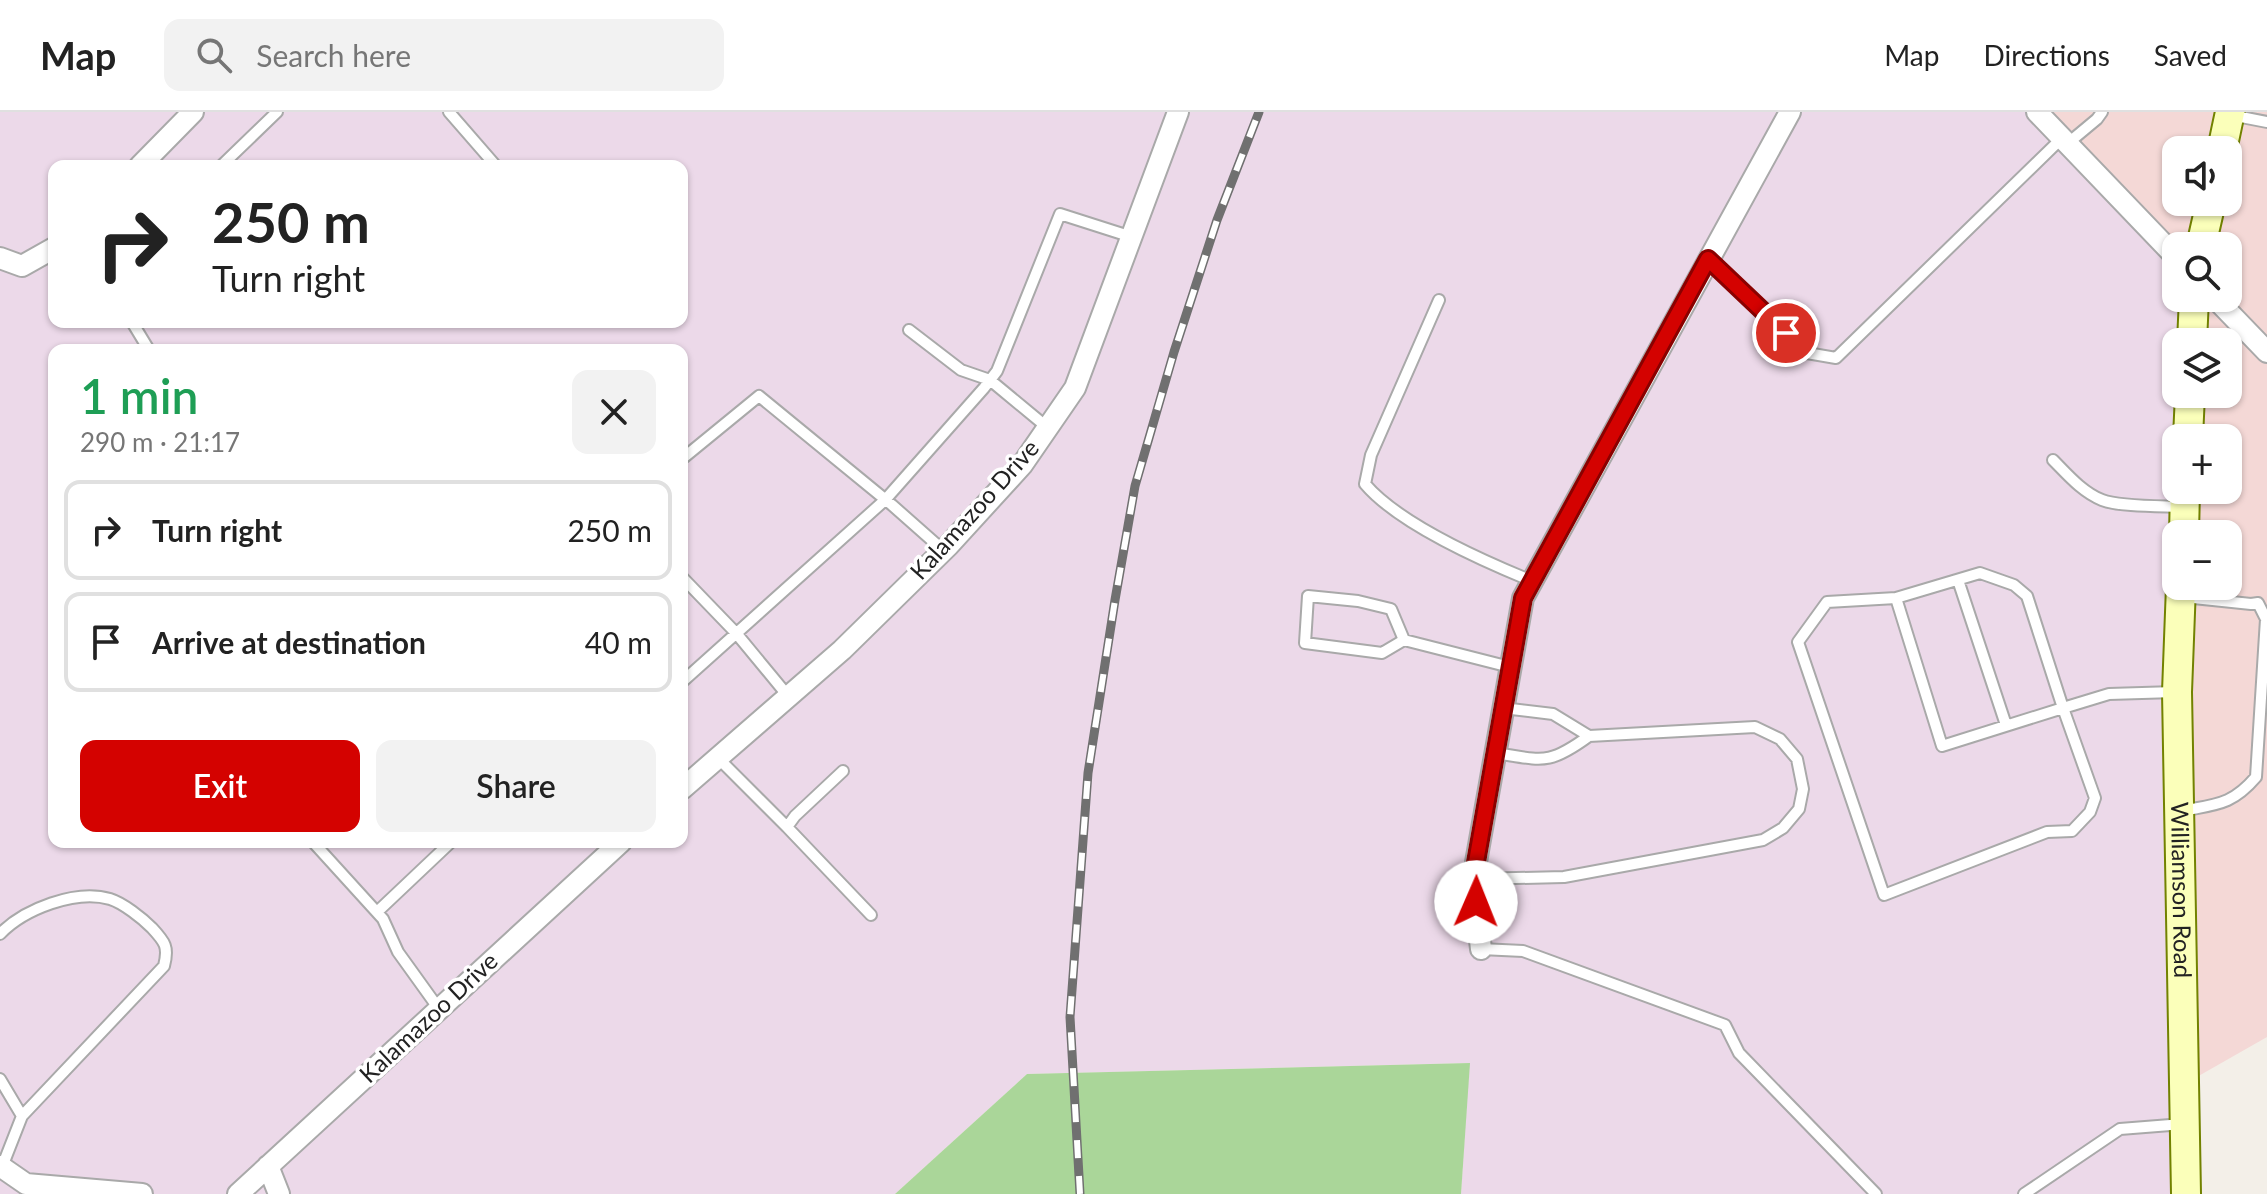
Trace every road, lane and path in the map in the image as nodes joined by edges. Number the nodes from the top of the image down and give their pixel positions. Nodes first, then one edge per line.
1 (193, 112) edge
2 (277, 112) edge
3 (449, 112) edge
4 (1178, 112) edge
5 (1790, 112) edge
6 (2037, 112) edge
7 (2102, 112) edge
8 (2229, 113) edge
9 (2267, 122) edge
10 (2225, 136) edge
11 (2065, 141) junction
12 (146, 160) edge
13 (227, 160) edge
14 (491, 160) edge
15 (1132, 237) junction
16 (2162, 242) edge
17 (48, 251) edge
18 (0, 258) edge
19 (1708, 259) junction
20 (1439, 300) dead end
21 (2228, 312) edge
22 (909, 330) dead end
23 (2267, 352) edge
24 (990, 380) junction
25 (1048, 428) junction
26 (688, 454) edge
27 (2053, 460) dead end
28 (885, 500) junction
29 (2185, 510) edge
30 (944, 551) junction
31 (1958, 580) junction
32 (1532, 581) junction
33 (688, 583) edge
34 (1896, 598) junction
35 (2181, 600) edge
36 (2229, 600) edge
37 (2262, 602) edge
38 (736, 633) junction
39 (1404, 640) junction
40 (1510, 667) junction
41 (688, 677) edge
42 (2264, 684) edge
43 (2177, 692) junction
44 (788, 696) junction
45 (1503, 708) junction
46 (2063, 708) junction
47 (2006, 725) junction
48 (1589, 736) junction
49 (1495, 753) junction
50 (718, 758) junction
51 (843, 771) dead end
52 (2262, 779) edge
53 (688, 784) edge
54 (2180, 812) junction
55 (787, 827) junction
56 (318, 848) edge
57 (445, 848) edge
58 (614, 848) edge
59 (1473, 879) junction
60 (377, 912) junction
61 (871, 915) dead end
62 (0, 934) edge
63 (1481, 949) joint
64 (439, 1009) junction
65 (0, 1079) edge
66 (22, 1116) junction
67 (2185, 1124) junction
68 (268, 1166) junction
69 (1, 1167) edge
70 (142, 1194) edge
71 (238, 1194) edge
72 (279, 1194) edge
73 (1876, 1194) edge
74 (2024, 1194) edge
75 (2186, 1194) edge

1 - 12 street
2 - 13 lane
3 - 14 lane
4 - 15 street, Kalamazoo Drive
5 - 19 street
6 - 11 street
7 - 11 lane
8 - 9 lane
8 - 10 main road
11 - 16 street
11 - 19 lane
15 - 24 lane
15 - 25 street, Kalamazoo Drive
17 - 18 street
19 - 32 street
20 - 32 lane
21 - 23 street
22 - 24 lane
24 - 25 lane
24 - 28 lane
25 - 30 street, Kalamazoo Drive
26 - 28 lane
27 - 29 lane
28 - 30 lane
28 - 38 lane
30 - 44 street, Kalamazoo Drive
31 - 34 lane
31 - 46 lane
31 - 47 lane
32 - 40 street
33 - 38 lane
34 - 46 lane
34 - 47 lane
35 - 43 main road, Williamson Road
36 - 37 lane
37 - 42 lane
38 - 41 lane
38 - 44 lane
39 - 39 lane
39 - 40 lane
40 - 45 street
42 - 52 lane
43 - 46 lane
43 - 54 main road, Williamson Road
44 - 50 street, Kalamazoo Drive
45 - 48 lane
45 - 49 street
46 - 47 lane
48 - 49 lane
48 - 59 lane
49 - 59 street
50 - 53 street, Kalamazoo Drive
50 - 55 lane
51 - 55 lane
52 - 54 lane
54 - 67 main road, Williamson Road
55 - 61 lane
56 - 60 lane
57 - 60 lane
58 - 64 street, Kalamazoo Drive
59 - 63 street
60 - 64 lane
62 - 66 lane
63 - 73 lane
64 - 68 street, Kalamazoo Drive
65 - 66 lane
66 - 69 lane
67 - 74 lane
67 - 75 main road, Williamson Road
68 - 71 street, Kalamazoo Drive
68 - 72 street
69 - 70 street

